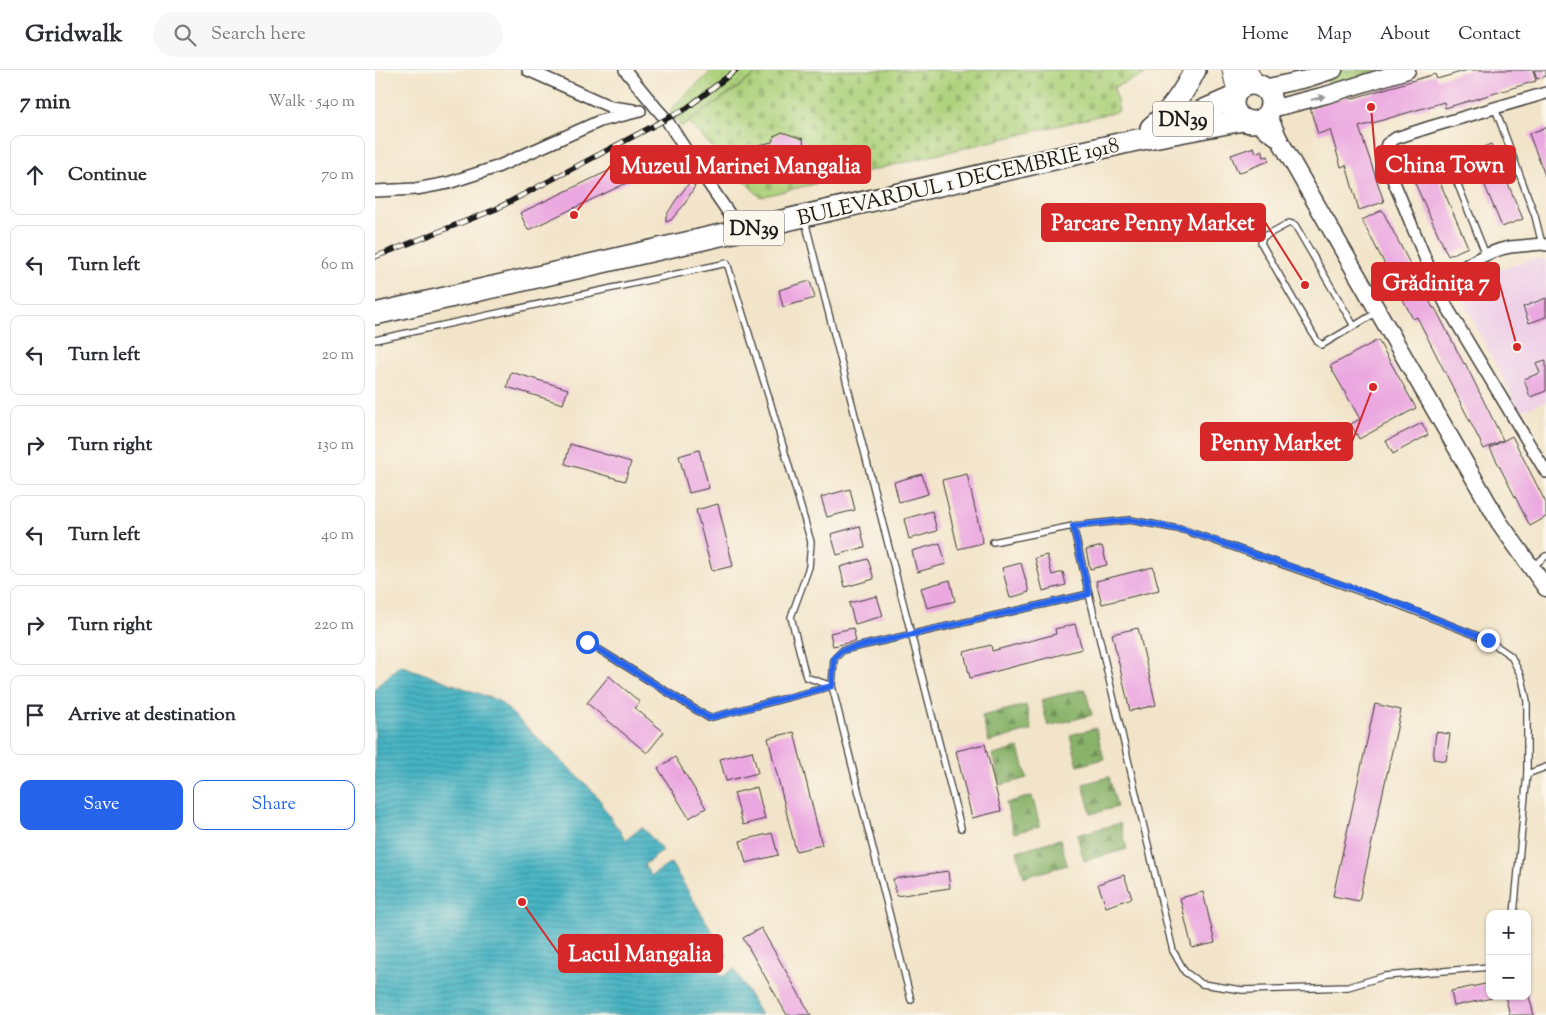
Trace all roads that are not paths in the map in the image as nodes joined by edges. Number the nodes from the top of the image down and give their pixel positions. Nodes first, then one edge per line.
1 (528, 70) edge
2 (625, 70) edge
3 (1195, 70) edge
4 (1232, 70) edge
5 (1407, 70) edge
6 (1325, 71) edge
7 (1247, 86) edge
8 (1546, 94) edge
9 (1495, 108) junction
10 (657, 109) junction
11 (640, 111) junction
12 (1259, 116) junction
13 (1132, 141) junction
14 (1452, 170) dead end
15 (375, 191) edge
16 (804, 216) junction
17 (741, 231) junction
18 (1544, 245) edge
19 (1486, 255) junction
20 (1437, 287) junction
21 (1379, 311) junction
22 (375, 314) edge
23 (1354, 326) junction
24 (375, 340) edge
25 (1546, 472) edge
26 (1073, 526) junction
27 (993, 542) dead end
28 (1546, 556) edge
29 (1531, 567) junction
30 (1546, 588) edge
31 (1089, 594) junction
32 (910, 634) junction
33 (587, 642) dead end
34 (832, 686) junction
35 (1546, 766) edge
36 (1527, 774) junction
37 (961, 828) dead end
38 (1514, 910) edge
39 (1486, 967) edge
40 (911, 1000) dead end

1 - 11 street
2 - 10 street
3 - 13 highway
4 - 7 main road, DN39
12 -> 5 street, BULEVARDUL 1 DECEMBRIE 1918
6 - 7 street, BULEVARDUL 1 DECEMBRIE 1918
7 - 12 highway
7 - 12 highway
7 - 13 highway, BULEVARDUL 1 DECEMBRIE 1918 / DN39
8 - 9 street
9 - 18 lane
9 - 20 street
10 - 11 street
10 - 17 street
11 - 15 street
12 - 13 highway, BULEVARDUL 1 DECEMBRIE 1918 / DN39
12 - 21 street
13 - 16 highway, BULEVARDUL 1 DECEMBRIE 1918 / DN39
14 - 19 lane
16 - 17 highway, BULEVARDUL 1 DECEMBRIE 1918 / DN39
16 - 32 lane
17 - 22 highway, BULEVARDUL 1 DECEMBRIE 1918 / DN39
18 - 19 street
19 - 20 street
20 - 25 street
21 - 23 lane
21 - 29 street
23 - 23 lane
24 - 34 lane
26 - 27 lane
26 - 31 lane
26 - 36 lane
28 - 29 lane
29 - 30 street
31 - 32 lane
31 - 39 lane
32 - 34 lane
32 - 37 lane
33 - 34 lane
34 - 40 lane
35 - 36 lane
36 - 38 lane

